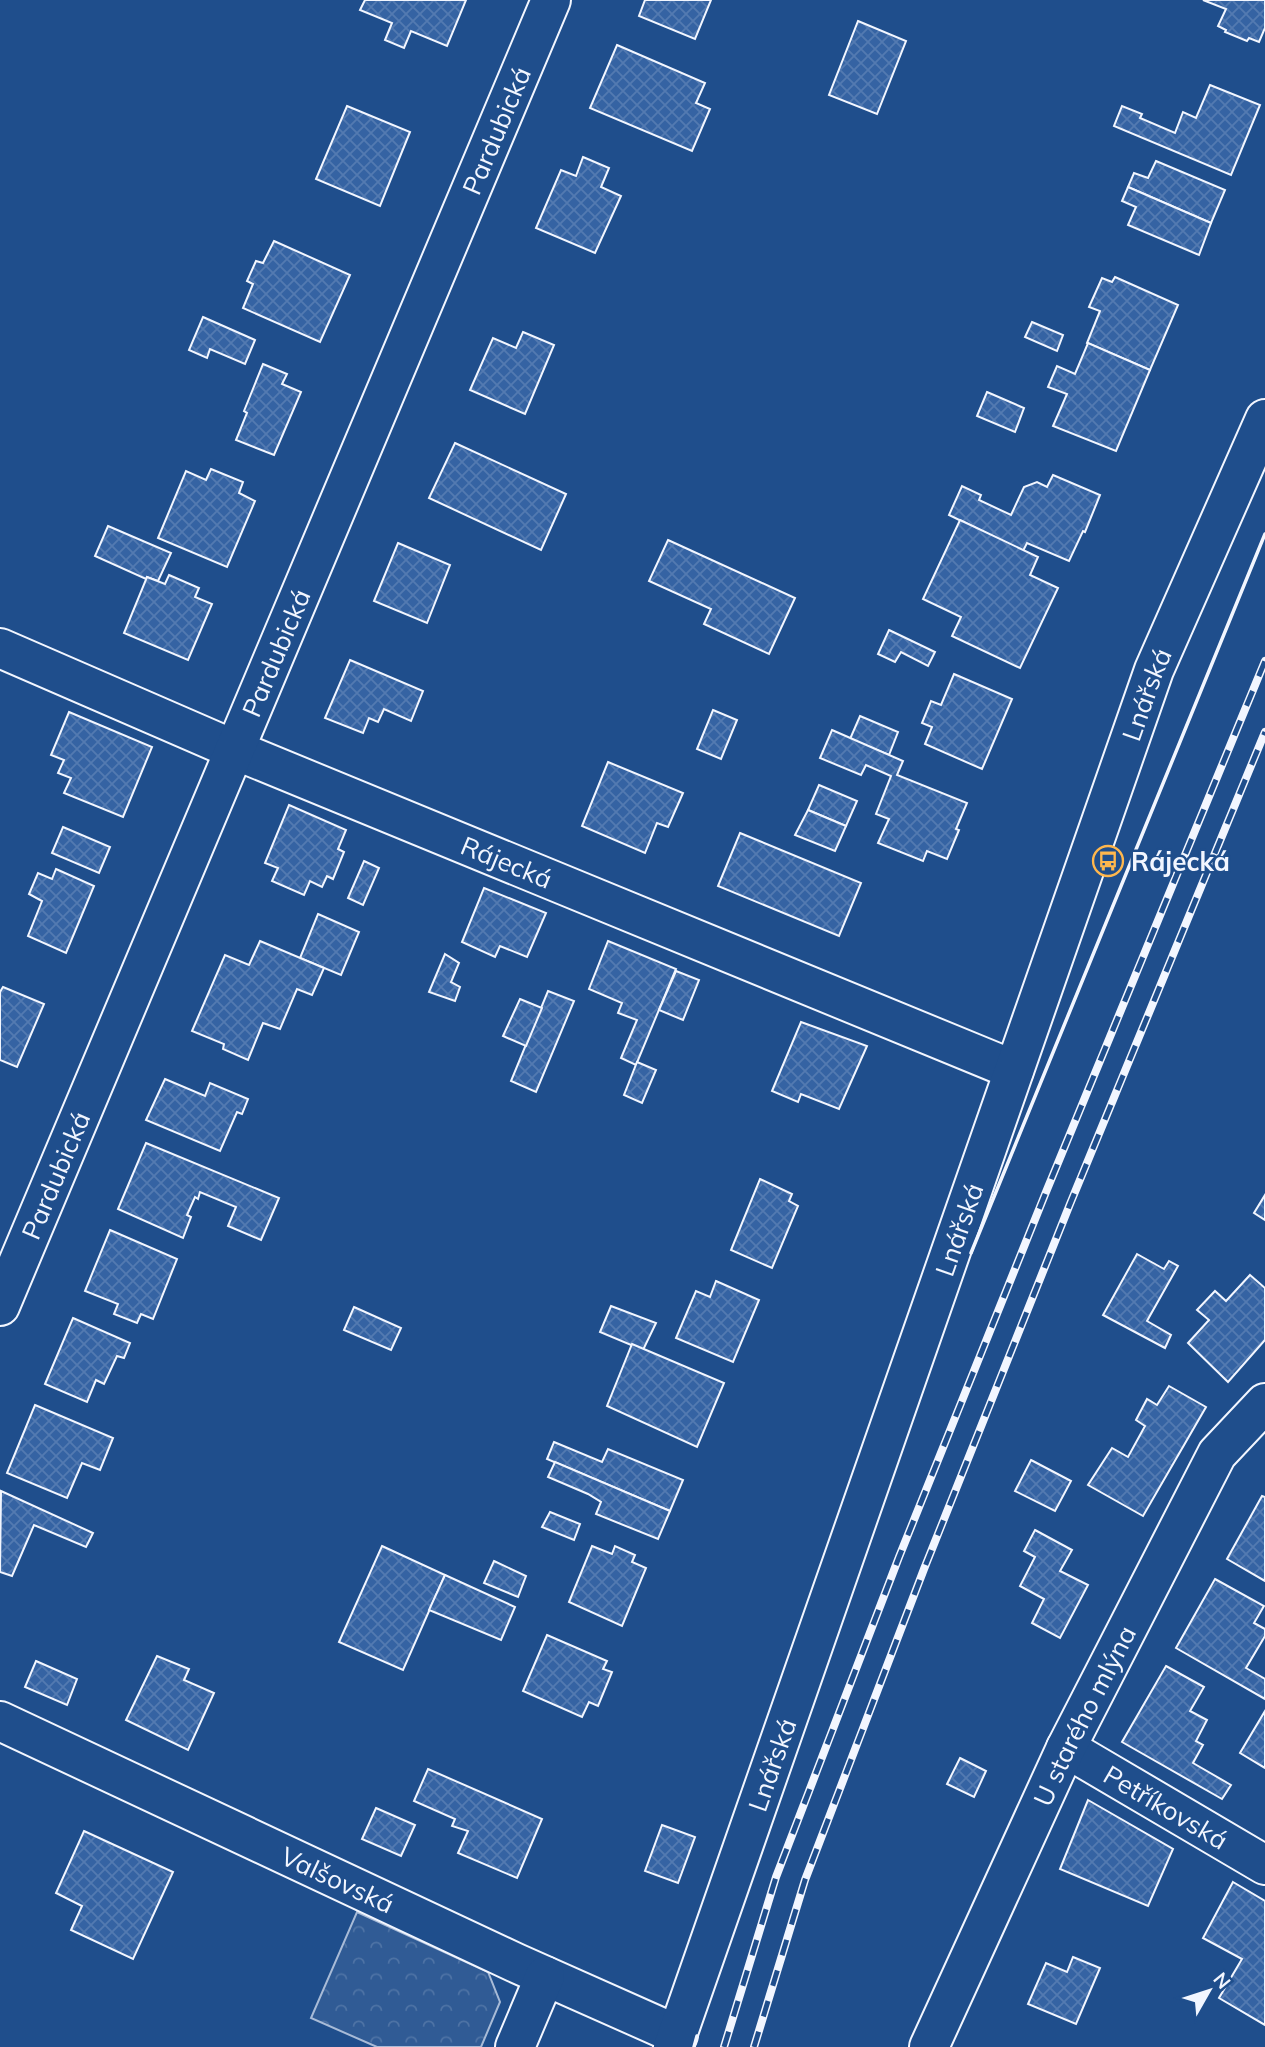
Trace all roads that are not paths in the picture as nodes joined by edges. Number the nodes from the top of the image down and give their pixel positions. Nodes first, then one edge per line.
1 (551, 0) edge
2 (1265, 419) edge
3 (0, 648) edge
4 (235, 750) junction
5 (1014, 1070) junction
6 (0, 1306) edge
7 (1265, 1402) edge
8 (0, 1721) edge
9 (1066, 1748) junction
10 (1265, 1864) edge
11 (545, 1976) junction
12 (675, 2041) edge
13 (515, 2047) edge
14 (929, 2047) edge

1 - 4 street, Pardubická
2 - 5 street, Lnářská
3 - 4 street, Rájecká
4 - 5 street, Rájecká
4 - 6 street, Pardubická
5 - 12 street, Lnářská
7 - 9 street, U starého mlýna
8 - 11 street, Valšovská
9 - 10 street, Petříkovská
9 - 14 street, U starého mlýna
11 - 12 street, Valšovská
11 - 13 street

